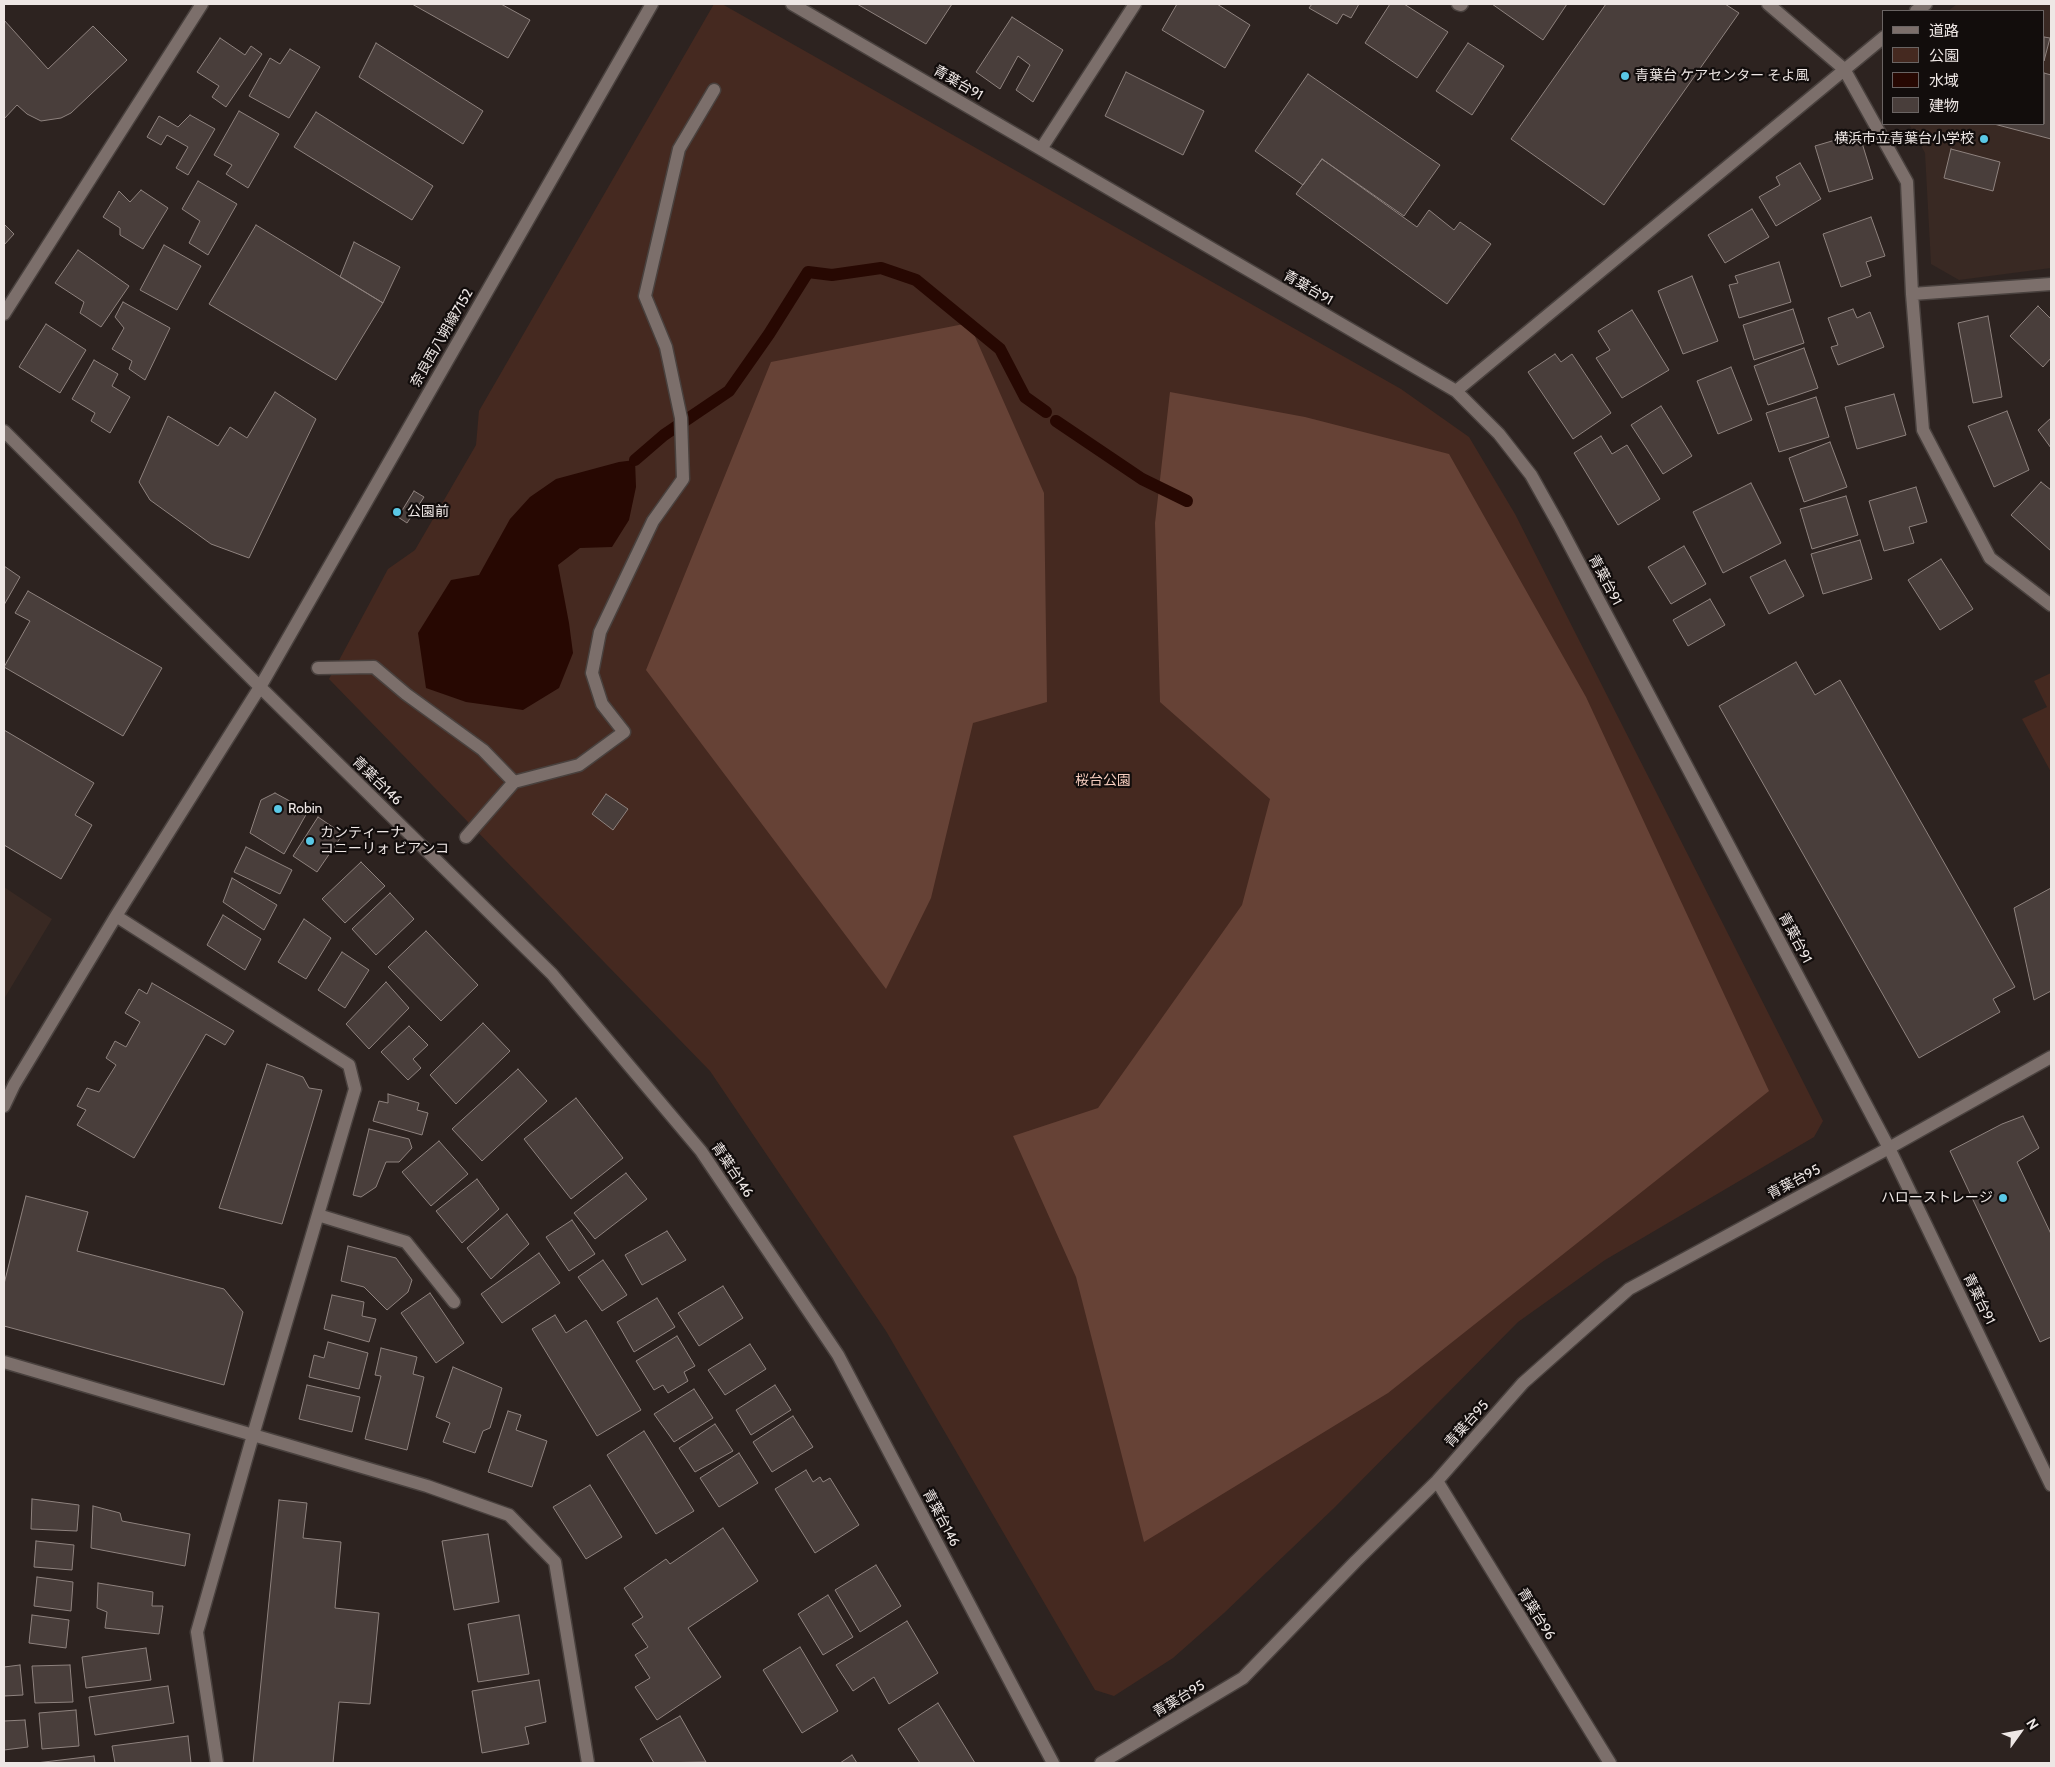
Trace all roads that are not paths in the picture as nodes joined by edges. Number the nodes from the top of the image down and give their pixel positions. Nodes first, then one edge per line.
1 (202, 4) edge
2 (652, 4) edge
3 (792, 4) edge
4 (1136, 4) edge
5 (1768, 4) edge
6 (1882, 39) edge
7 (1844, 69) junction
8 (714, 90) dead end
9 (1042, 149) junction
10 (2051, 284) edge
11 (1912, 294) junction
12 (4, 314) edge
13 (1456, 391) junction
14 (4, 431) edge
15 (2051, 605) edge
16 (318, 668) dead end
17 (260, 687) junction
18 (514, 782) junction
19 (466, 837) dead end
20 (116, 916) junction
21 (2051, 1057) edge
22 (4, 1106) edge
23 (1889, 1148) junction
24 (318, 1215) junction
25 (454, 1302) dead end
26 (4, 1362) edge
27 (253, 1435) junction
28 (1437, 1481) junction
29 (2051, 1485) edge
30 (217, 1763) edge
31 (588, 1763) edge
32 (1053, 1763) edge
33 (1100, 1763) edge
34 (1610, 1763) edge

1 - 12 street
2 - 17 street, 奈良西八朔線7152
3 - 9 street, 青葉台91
4 - 9 street
5 - 7 street
6 - 7 street
7 - 11 street
7 - 13 street
8 - 18 street
9 - 13 street, 青葉台91
10 - 11 street
11 - 15 street
13 - 23 street, 青葉台91
14 - 17 street, 青葉台146
16 - 18 street
17 - 20 street, 奈良西八朔線7152
17 - 32 street, 青葉台146
18 - 19 street
20 - 22 street, 奈良西八朔線7152
20 - 24 street
21 - 23 street, 青葉台95
23 - 28 street, 青葉台95
23 - 29 street, 青葉台91
24 - 25 street
24 - 27 street
26 - 27 street
27 - 30 street
27 - 31 street
28 - 33 street, 青葉台95
28 - 34 street, 青葉台96

